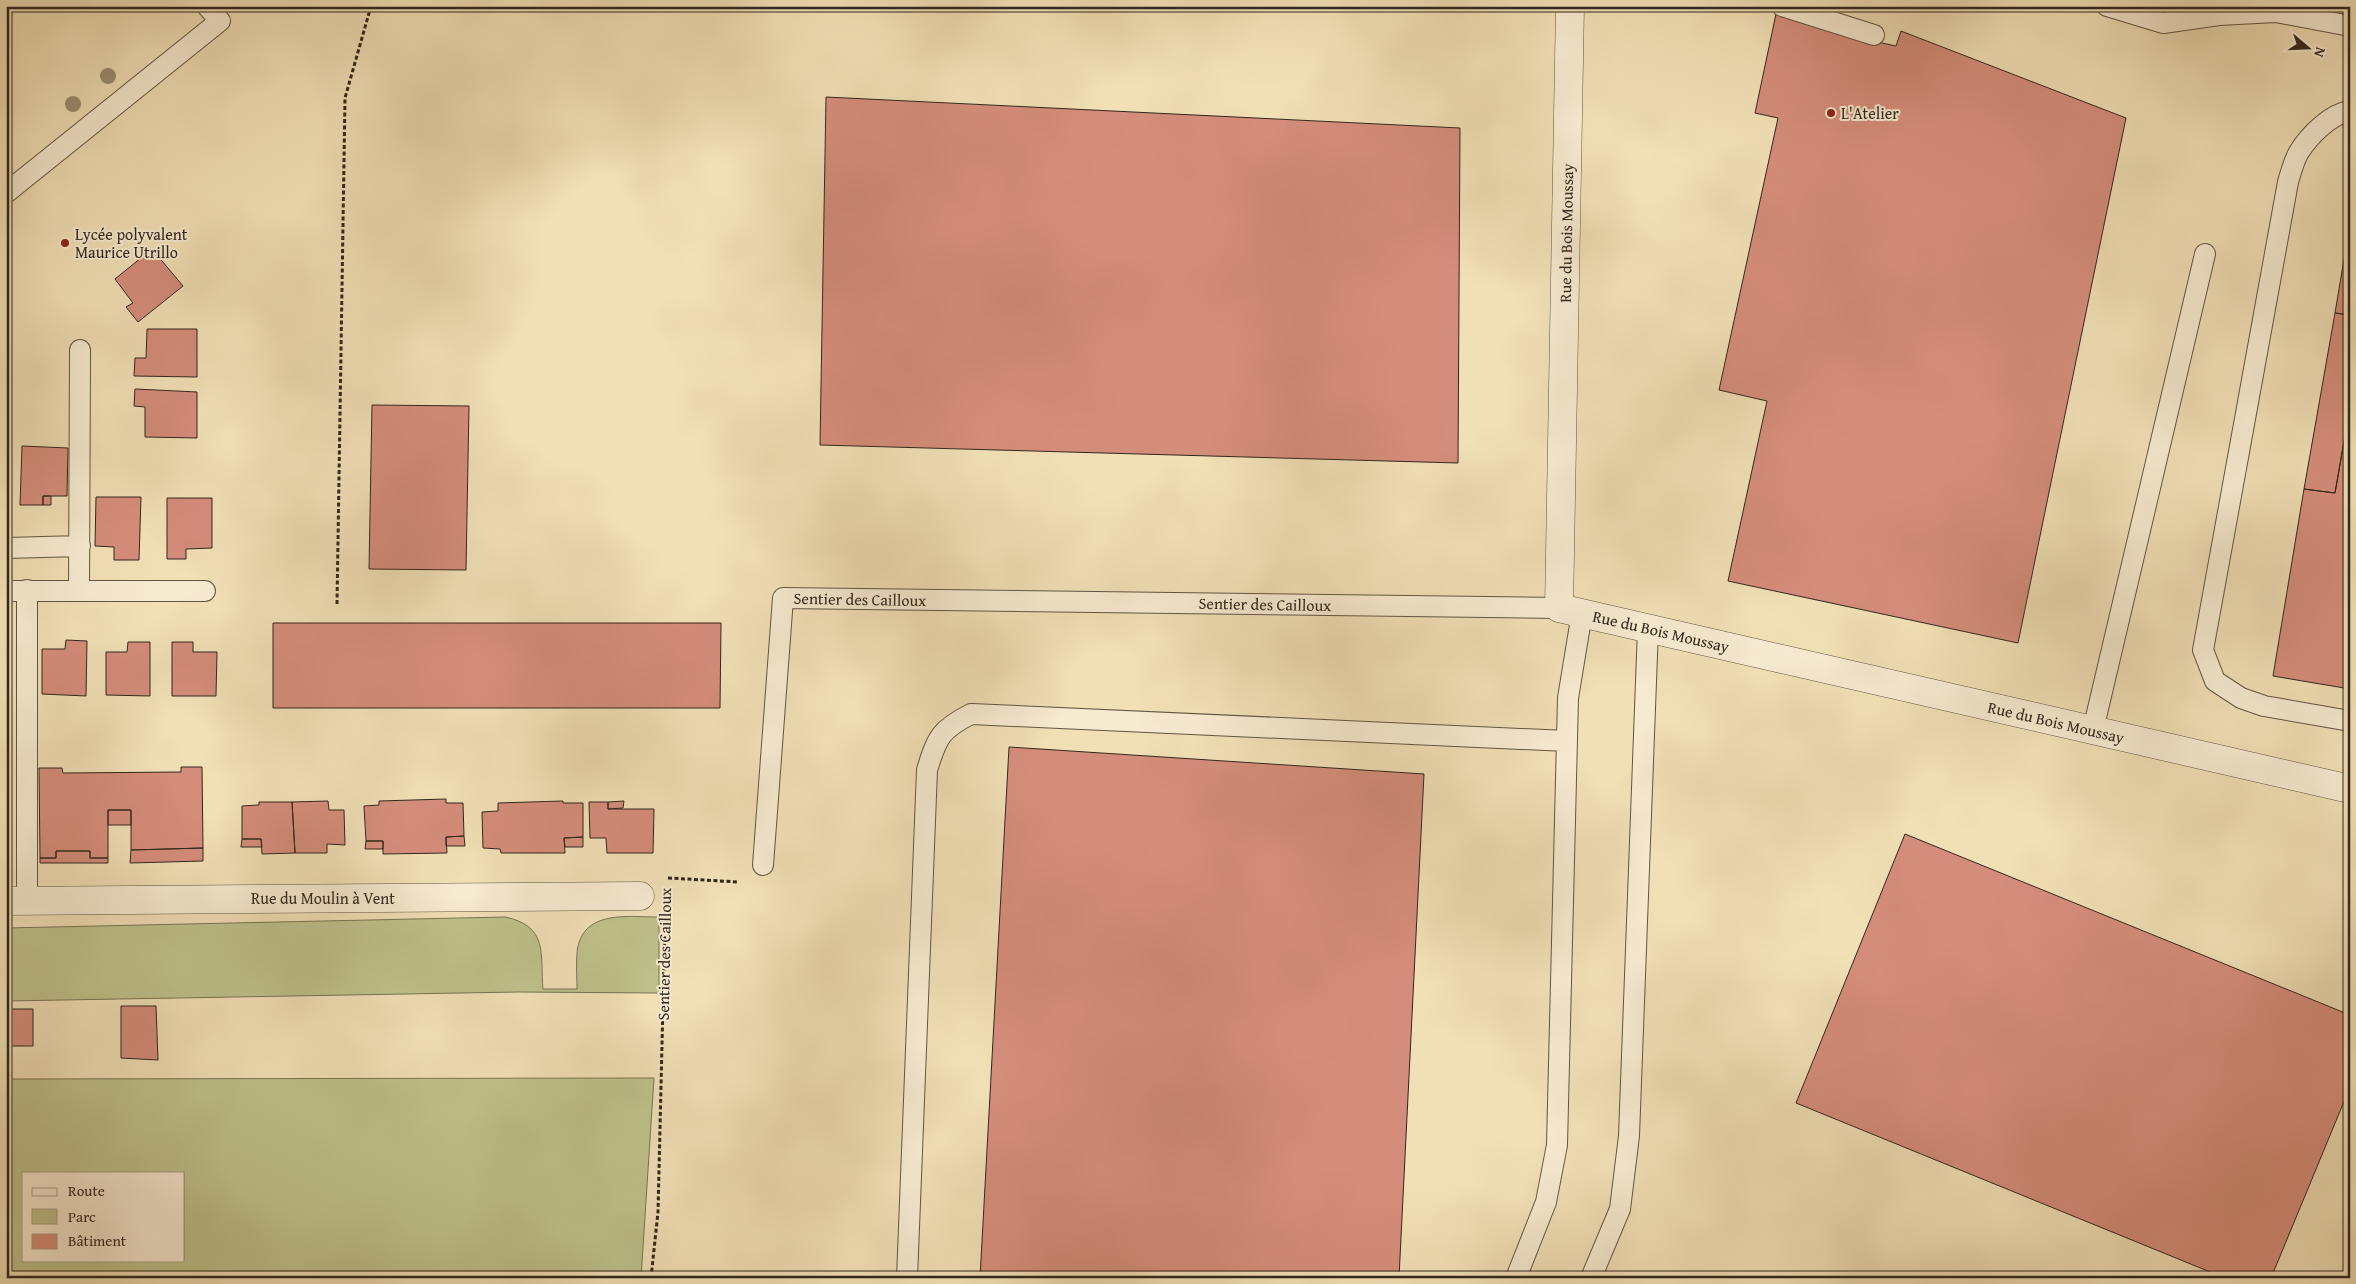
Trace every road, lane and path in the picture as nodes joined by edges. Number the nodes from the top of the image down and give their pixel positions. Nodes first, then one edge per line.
1 (207, 6) edge
2 (370, 6) edge
3 (1570, 6) edge
4 (1782, 6) edge
5 (2107, 6) edge
6 (2350, 26) edge
7 (1874, 35) dead end
8 (2350, 111) edge
9 (6, 192) edge
10 (2205, 254) dead end
11 (80, 350) dead end
12 (80, 546) junction
13 (6, 548) edge
14 (27, 590) junction
15 (80, 590) junction
16 (6, 591) edge
17 (205, 591) dead end
18 (337, 604) dead end
19 (1571, 610) junction
20 (1648, 628) junction
21 (2350, 721) edge
22 (2093, 730) junction
23 (1567, 741) junction
24 (2350, 789) edge
25 (764, 865) joint
26 (666, 887) dead end
27 (640, 896) dead end
28 (17, 901) edge
29 (665, 917) dead end
30 (651, 1278) edge
31 (907, 1278) edge
32 (1516, 1278) edge
33 (1591, 1278) edge

1 - 9 lane
2 - 18 path
3 - 19 street, Rue du Bois Moussay
4 - 7 lane
5 - 6 lane
8 - 21 lane
10 - 22 lane
11 - 12 lane
12 - 13 lane
12 - 15 lane
14 - 15 lane
14 - 16 lane
14 - 28 lane
15 - 17 lane
19 - 20 street, Rue du Bois Moussay
19 - 23 lane
19 - 25 lane, Sentier des Cailloux
20 - 22 street, Rue du Bois Moussay
20 - 33 lane
22 - 24 street, Rue du Bois Moussay
23 - 31 lane
23 - 32 lane
25 - 26 path, Sentier des Cailloux
27 - 28 street, Rue du Moulin à Vent
29 - 30 path, Sentier des Cailloux

